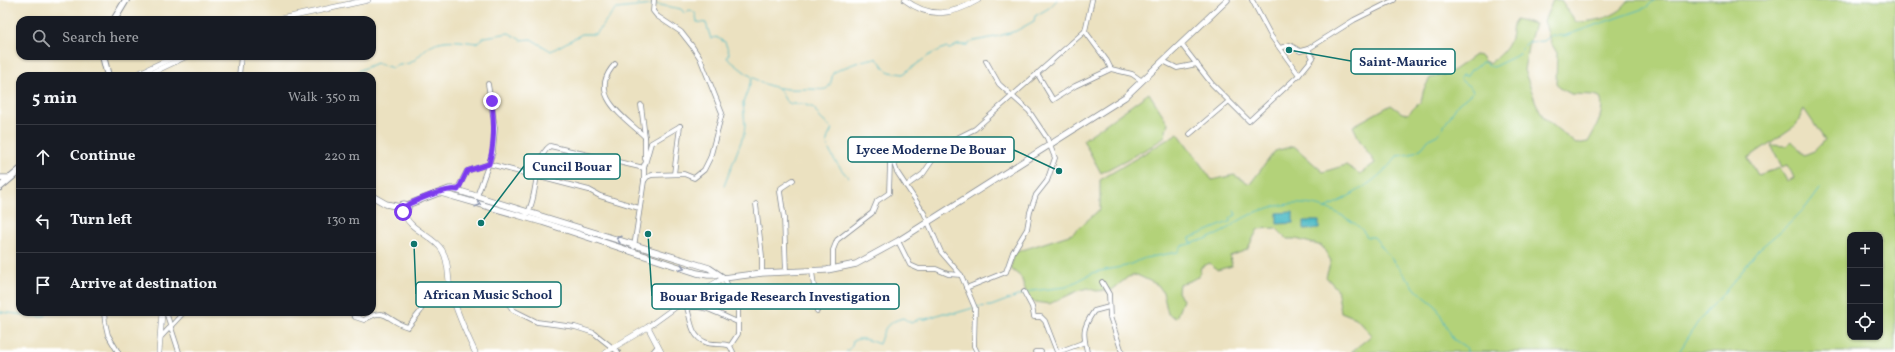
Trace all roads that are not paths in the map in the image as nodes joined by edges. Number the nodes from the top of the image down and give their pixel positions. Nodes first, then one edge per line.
1 (126, 0) edge
2 (368, 0) edge
3 (905, 0) edge
4 (978, 0) edge
5 (1092, 0) edge
6 (1227, 0) edge
7 (1252, 0) edge
8 (1394, 0) edge
9 (654, 4) edge
10 (116, 16) edge
11 (294, 16) edge
12 (1085, 31) junction
13 (1181, 44) junction
14 (1280, 48) junction
15 (1308, 49) junction
16 (104, 60) edge
17 (167, 60) edge
18 (179, 60) edge
19 (241, 60) edge
20 (1163, 61) junction
21 (986, 62) dead end
22 (614, 64) dead end
23 (1197, 64) junction
24 (1111, 69) junction
25 (108, 72) edge
26 (142, 72) edge
27 (153, 72) edge
28 (239, 72) edge
29 (1037, 73) junction
30 (1299, 75) junction
31 (1142, 80) junction
32 (488, 84) dead end
33 (1011, 96) junction
34 (1229, 101) junction
35 (641, 105) dead end
36 (1190, 134) dead end
37 (645, 137) junction
38 (1050, 145) junction
39 (489, 164) junction
40 (644, 168) junction
41 (16, 173) edge
42 (674, 174) junction
43 (538, 176) junction
44 (0, 178) edge
45 (10, 178) junction
46 (793, 180) dead end
47 (644, 181) junction
48 (906, 186) junction
49 (0, 188) edge
50 (458, 190) junction
51 (440, 193) junction
52 (477, 196) junction
53 (376, 198) edge
54 (495, 202) junction
55 (756, 204) dead end
56 (493, 208) junction
57 (639, 208) junction
58 (402, 210) junction
59 (529, 212) junction
60 (524, 217) junction
61 (928, 223) junction
62 (898, 241) junction
63 (634, 244) junction
64 (633, 252) junction
65 (669, 255) junction
66 (667, 262) junction
67 (833, 269) junction
68 (812, 271) junction
69 (786, 272) junction
70 (762, 273) junction
71 (718, 274) junction
72 (961, 275) junction
73 (724, 278) junction
74 (1102, 282) dead end
75 (497, 288) dead end
76 (966, 288) junction
77 (450, 291) junction
78 (1024, 292) dead end
79 (684, 301) junction
80 (1109, 307) junction
81 (689, 308) junction
82 (817, 311) dead end
83 (376, 313) edge
84 (104, 316) edge
85 (162, 316) edge
86 (168, 316) edge
87 (180, 316) edge
88 (354, 316) edge
89 (370, 316) edge
90 (738, 322) junction
91 (172, 325) junction
92 (648, 327) junction
93 (160, 338) junction
94 (1085, 342) junction
95 (658, 346) junction
96 (730, 346) junction
97 (612, 348) junction
98 (118, 352) edge
99 (159, 352) edge
100 (179, 352) edge
101 (474, 352) edge
102 (606, 352) edge
103 (618, 352) edge
104 (653, 352) edge
105 (661, 352) edge
106 (732, 352) edge
107 (977, 352) edge
108 (1035, 352) edge
109 (1041, 352) edge
110 (1058, 352) edge
111 (1087, 352) edge
112 (1122, 352) edge

1 - 10 main road
2 - 11 street
3 - 4 street
5 - 12 street
6 - 13 main road
7 - 14 street
8 - 15 street
9 - 42 street
12 - 24 street
12 - 29 street
13 - 20 main road
13 - 23 street
14 - 15 street
14 - 30 street
15 - 30 street
16 - 25 main road
17 - 26 street
18 - 27 street
19 - 28 street
20 - 23 street
20 - 31 main road
21 - 33 street
22 - 37 street
23 - 34 street
24 - 29 street
24 - 31 street
29 - 33 street
30 - 34 street
31 - 38 main road
32 - 39 street
33 - 38 street
33 - 48 street
34 - 36 street
35 - 37 street
37 - 40 street
38 - 61 main road
38 - 76 street
39 - 43 street
39 - 50 street
39 - 52 street
40 - 42 street
40 - 43 street
40 - 47 street
41 - 45 main road
42 - 47 street
43 - 57 street
43 - 59 street
44 - 45 main road
45 - 49 main road
46 - 69 street
47 - 57 street
48 - 61 street
48 - 67 street
50 - 51 main road
50 - 52 main road
51 -> 56 main road
51 - 58 main road
52 - 54 main road
53 - 58 main road
54 - 56 main road
54 - 59 main road
55 - 70 street
56 - 60 main road
57 - 63 street
58 - 77 street
59 - 60 street
63 -> 59 main road
60 - 64 main road
61 - 62 main road
61 - 72 street
62 - 67 main road
62 - 72 street
63 - 64 street
63 - 65 main road
64 - 66 main road
65 - 66 main road
65 - 71 main road
66 -> 71 main road
67 - 68 main road
68 - 69 main road
68 - 82 street
69 - 70 main road
70 - 73 main road
71 - 73 main road
72 - 76 street
73 - 79 street
73 - 90 street
74 - 80 street
75 - 97 street
76 - 107 street
77 - 83 street
77 - 101 street
78 - 110 street
79 - 81 street
79 - 92 street
80 - 94 street
80 - 112 street
81 - 90 street
81 - 96 street
84 - 98 street
85 - 93 street
86 - 91 street
87 - 91 street
88 - 89 street
90 - 96 street
91 - 93 street
91 - 100 street
92 - 95 street
92 - 97 street
93 - 99 street
94 - 110 street
94 - 111 street
95 - 104 street
95 - 105 street
96 - 106 street
97 - 102 street
97 - 103 street
108 - 109 street

